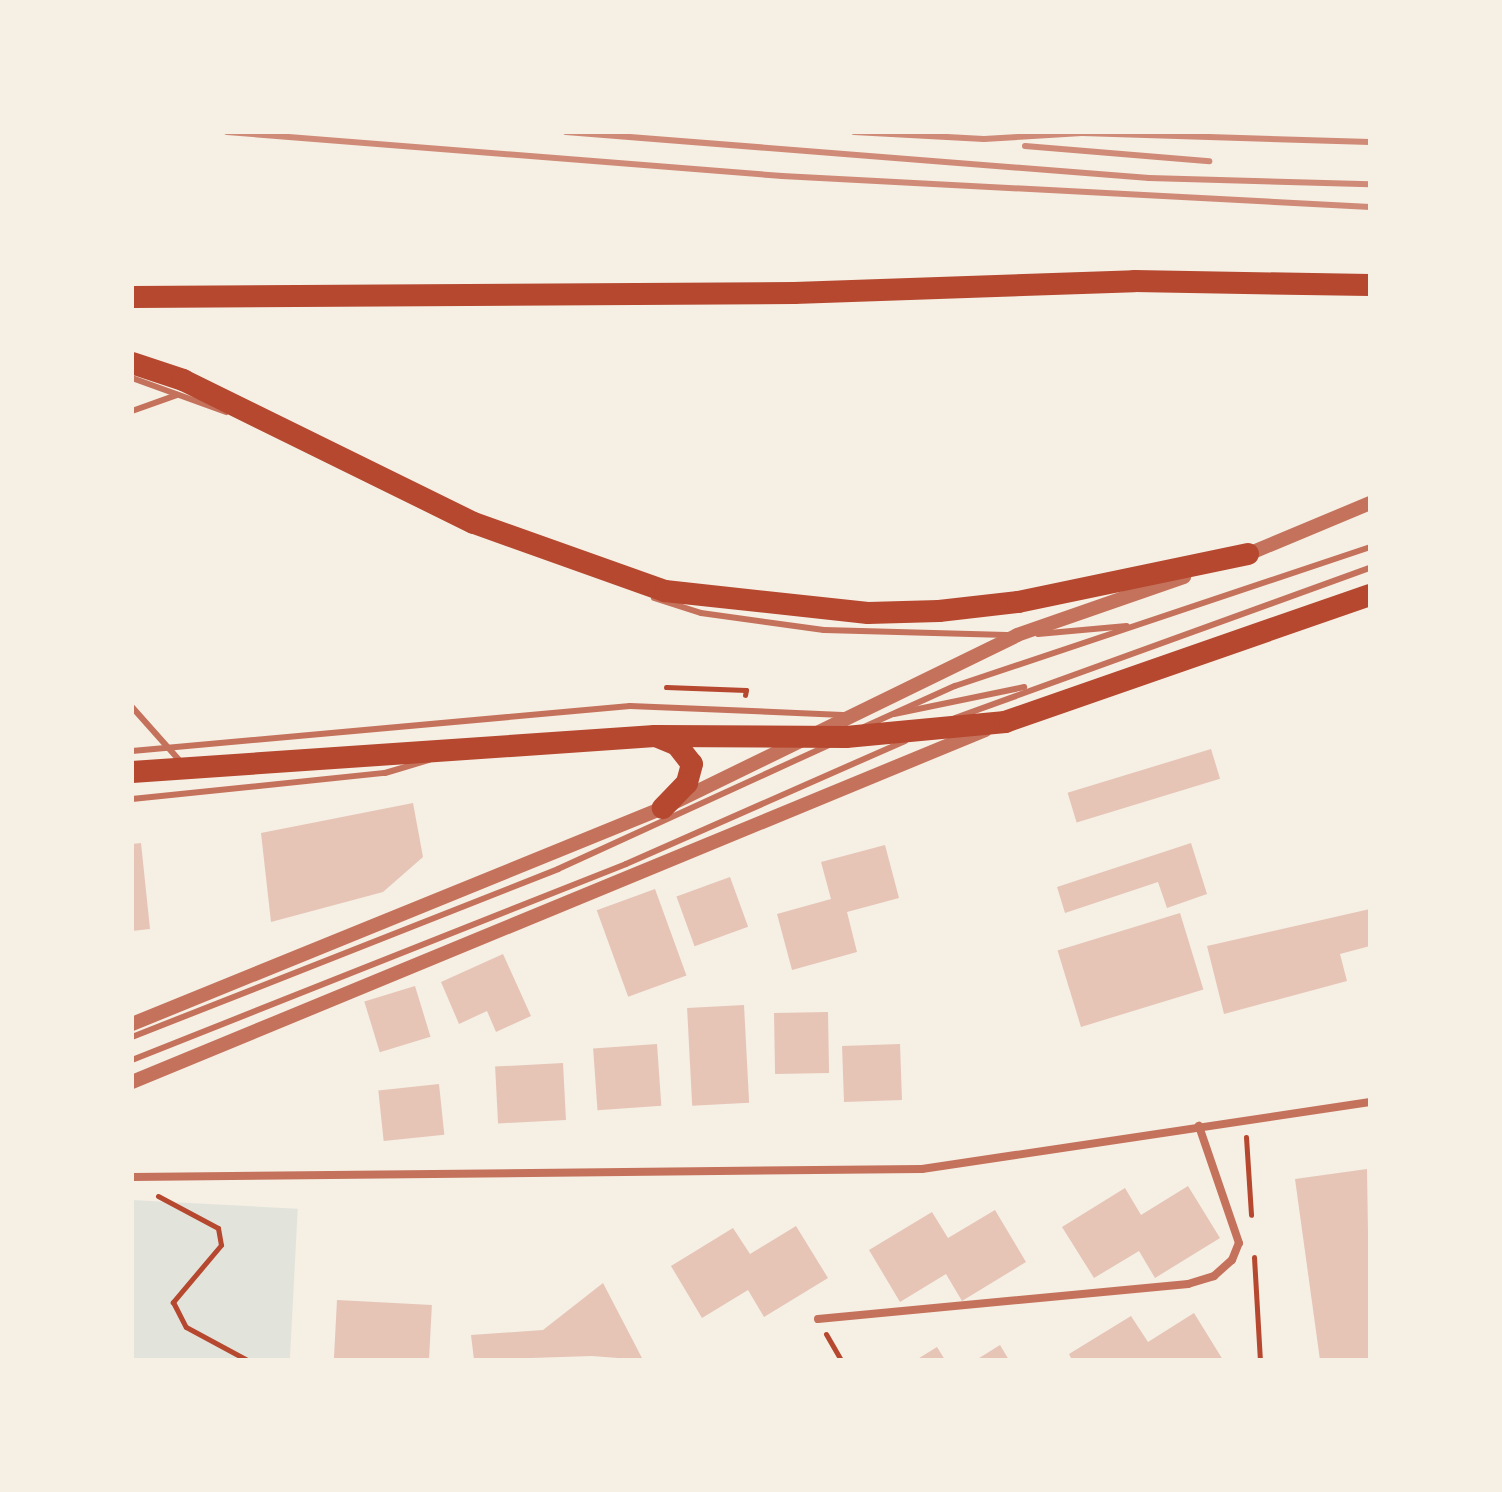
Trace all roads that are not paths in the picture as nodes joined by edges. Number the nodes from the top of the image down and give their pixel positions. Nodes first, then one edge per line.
1 (1370, 285) edge
2 (132, 297) edge
3 (132, 363) edge
4 (132, 378) edge
5 (177, 395) junction
6 (132, 411) edge
7 (253, 415) junction
8 (1370, 503) edge
9 (1370, 547) edge
10 (1248, 554) junction
11 (1370, 568) edge
12 (609, 573) junction
13 (1370, 595) edge
14 (1158, 620) junction
15 (1017, 635) junction
16 (1047, 681) junction
17 (132, 707) edge
18 (887, 715) junction
19 (1005, 722) junction
20 (848, 726) junction
21 (922, 733) junction
22 (655, 736) junction
23 (810, 737) junction
24 (168, 748) junction
25 (132, 751) edge
26 (449, 753) junction
27 (187, 768) junction
28 (132, 772) edge
29 (132, 799) edge
30 (663, 808) junction
31 (132, 1024) edge
32 (132, 1037) edge
33 (132, 1060) edge
34 (132, 1082) edge
35 (1370, 1102) edge
36 (1199, 1126) junction
37 (132, 1177) edge
38 (818, 1319) dead end

1 - 2 highway
3 - 7 highway
4 - 5 lane
5 - 6 lane
5 - 7 lane
7 - 12 highway
8 - 10 street
9 - 14 lane
10 - 12 highway
10 - 15 street
11 - 16 lane
12 - 15 lane
13 - 19 highway
14 - 15 lane
14 - 18 lane
15 - 20 street
16 - 18 lane
16 - 21 lane
17 - 24 lane
18 - 20 lane
18 - 20 lane
19 - 21 highway
19 - 34 street
20 - 21 highway
20 - 23 highway
20 - 24 lane
20 - 32 lane
21 - 33 lane
22 - 23 highway
22 - 26 highway
22 - 30 highway
23 - 30 street
24 - 25 lane
24 - 27 lane
26 - 27 highway
26 - 29 lane
27 - 28 highway
30 - 31 street
35 - 36 street
36 - 37 street
36 - 38 street

